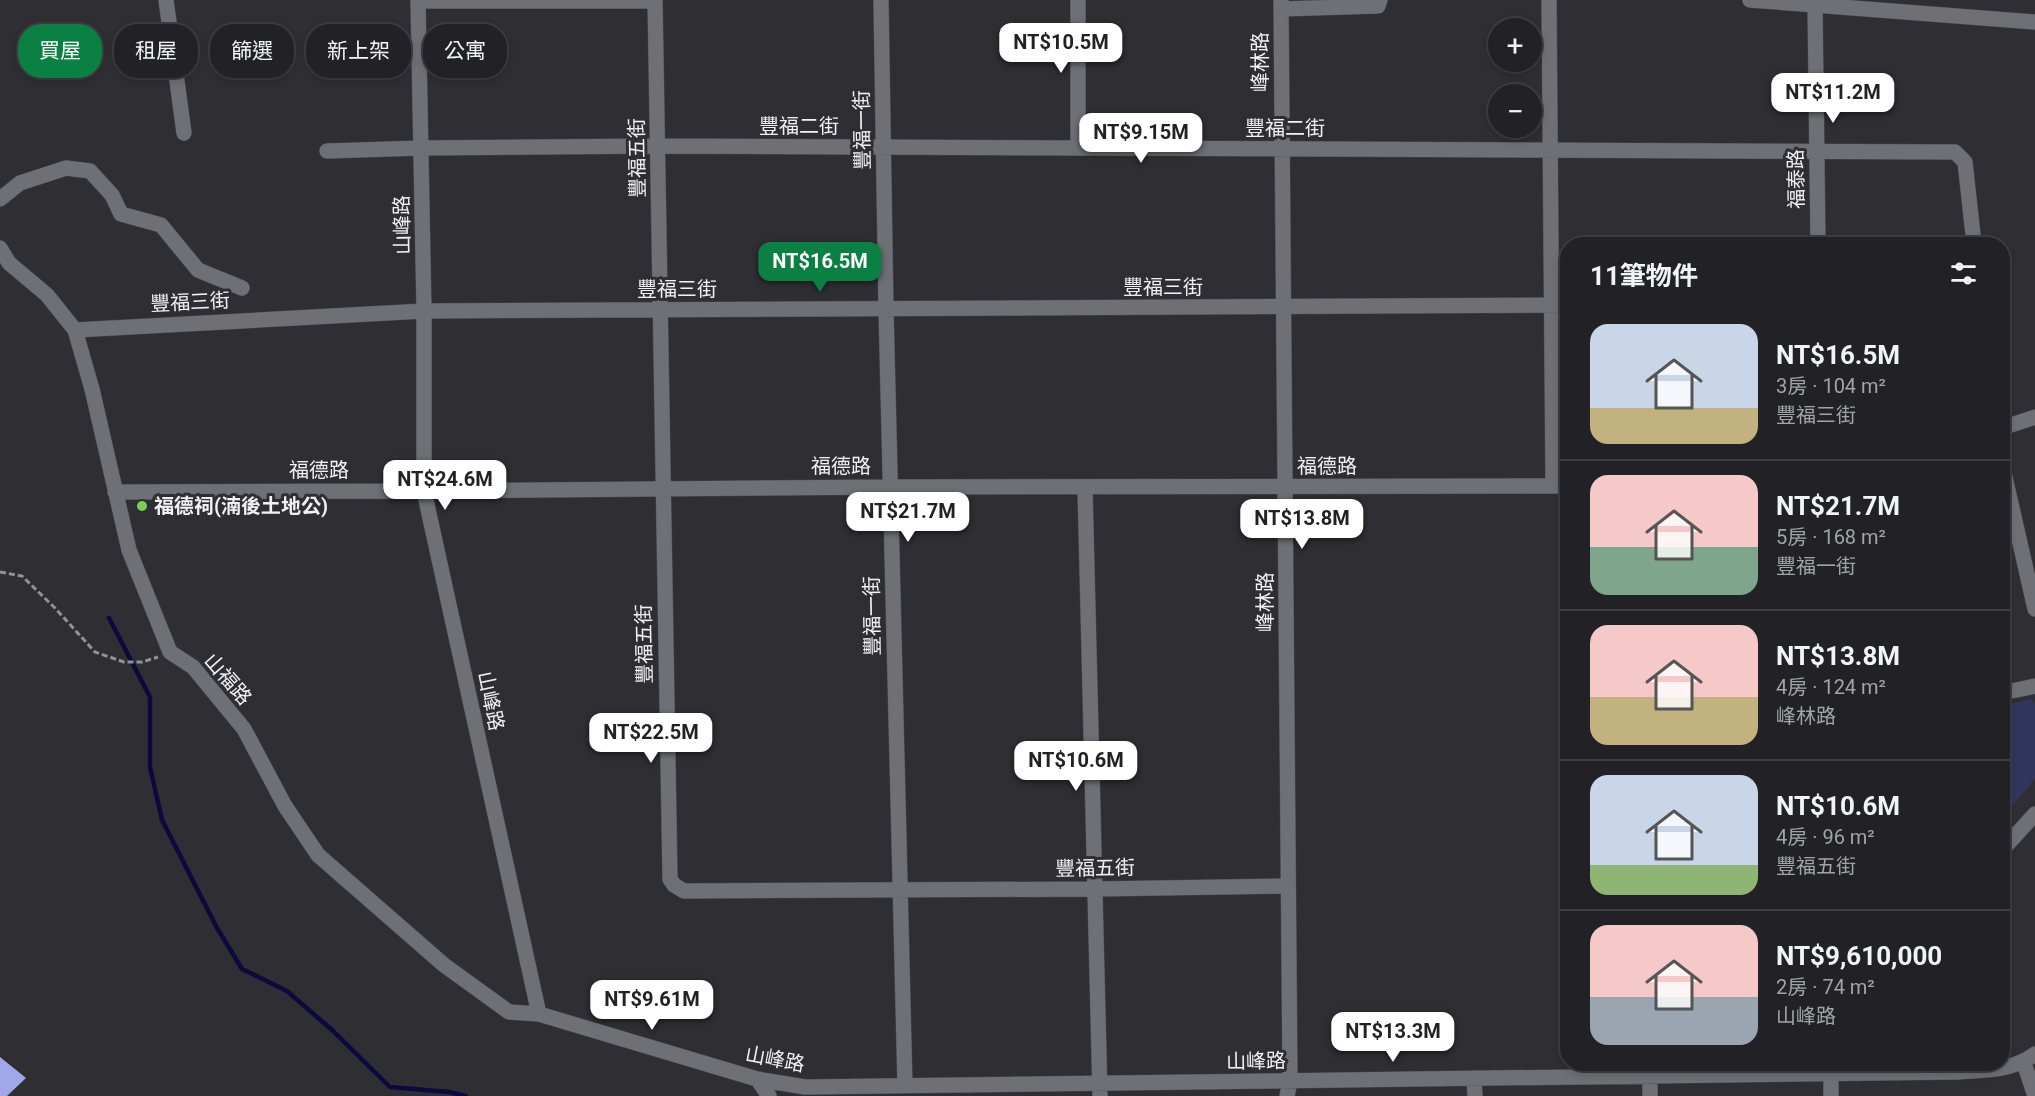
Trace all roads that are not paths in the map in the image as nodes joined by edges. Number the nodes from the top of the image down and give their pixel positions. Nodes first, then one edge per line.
1 (166, 0) edge
2 (418, 0) edge
3 (881, 0) edge
4 (1078, 0) edge
5 (1380, 0) edge
6 (1549, 0) edge
7 (1750, 0) edge
8 (655, 1) edge
9 (1281, 4) edge
10 (1815, 4) junction
11 (2035, 22) edge
12 (184, 133) dead end
13 (658, 146) junction
14 (884, 147) junction
15 (1078, 147) junction
16 (421, 148) junction
17 (1282, 149) junction
18 (327, 151) dead end
19 (1549, 151) junction
20 (1817, 152) junction
21 (0, 198) edge
22 (1818, 237) edge
23 (1973, 237) edge
24 (0, 248) edge
25 (242, 288) dead end
26 (1551, 305) junction
27 (1560, 305) edge
28 (1284, 307) junction
29 (885, 309) junction
30 (424, 311) junction
31 (660, 311) junction
32 (75, 330) junction
33 (2035, 417) edge
34 (2010, 425) edge
35 (1560, 486) edge
36 (890, 487) junction
37 (1285, 487) junction
38 (662, 488) junction
39 (1085, 488) junction
40 (424, 491) junction
41 (115, 492) junction
42 (2010, 499) edge
43 (2035, 609) edge
44 (2035, 686) edge
45 (2010, 691) edge
46 (2035, 814) edge
47 (2010, 841) edge
48 (1288, 886) junction
49 (1095, 889) junction
50 (900, 891) junction
51 (538, 1014) junction
52 (2030, 1058) edge
53 (2010, 1065) edge
54 (1763, 1071) edge
55 (1831, 1071) edge
56 (1925, 1071) edge
57 (1976, 1071) edge
58 (1650, 1076) junction
59 (1474, 1078) junction
60 (757, 1079) junction
61 (905, 1086) junction
62 (1288, 1089) edge
63 (1100, 1090) edge
64 (927, 1091) edge
65 (769, 1096) edge
66 (1475, 1096) edge
67 (1650, 1096) edge
68 (1831, 1096) edge
69 (2035, 1096) edge

1 - 12 street
2 - 8 street
2 - 16 street, 山峰路
3 - 14 street, 豐福一街
4 - 15 street
5 - 9 street
6 - 19 street
7 - 10 street
8 - 13 street, 豐福五街
9 - 17 street, 峰林路
10 - 11 street
10 - 20 street, 福泰路
13 - 14 street, 豐福二街
13 - 16 street, 豐福二街
13 - 31 street, 豐福五街
14 - 15 street, 豐福二街
14 - 29 street, 豐福一街
15 - 17 street, 豐福二街
16 - 18 street, 豐福二街
16 - 30 street, 山峰路
17 - 19 street, 豐福二街
17 - 28 street, 峰林路
19 - 20 street, 豐福二街
19 - 26 street
20 - 22 street, 福泰路
20 - 23 street, 豐福二街
21 - 25 street
24 - 32 street, 山福路
26 - 27 street, 豐福三街
26 - 28 street, 豐福三街
26 - 35 street
28 - 29 street, 豐福三街
28 - 37 street, 峰林路
29 - 31 street, 豐福三街
29 - 36 street, 豐福一街
30 - 31 street, 豐福三街
30 - 32 street, 豐福三街
30 - 40 street, 山峰路
31 - 38 street, 豐福五街
32 - 41 street, 山福路
33 - 34 street
35 - 37 street, 福德路
36 - 38 street, 福德路
36 - 39 street, 福德路
36 - 50 street, 豐福一街
37 - 39 street, 福德路
37 - 48 street, 峰林路
38 - 40 street, 福德路
38 - 50 street, 豐福五街
39 - 49 street
40 - 41 street, 福德路
40 - 51 street, 山峰路
41 - 51 street, 山福路
42 - 43 street
44 - 45 street
46 - 47 street
48 - 49 street, 豐福五街
48 - 62 street, 峰林路
49 - 50 street, 豐福五街
49 - 63 street
50 - 61 street, 豐福一街
51 - 60 street, 山峰路
52 - 53 street, 山峰路
52 - 69 street
54 - 58 street, 山峰路
55 - 68 street
56 - 57 street, 山峰路
58 - 59 street, 山峰路
58 - 67 street
59 - 62 street, 山峰路
59 - 66 street
60 - 61 street, 山峰路
60 - 65 street
61 - 64 street, 山峰路
62 - 63 street, 山峰路
63 - 64 street, 山峰路

